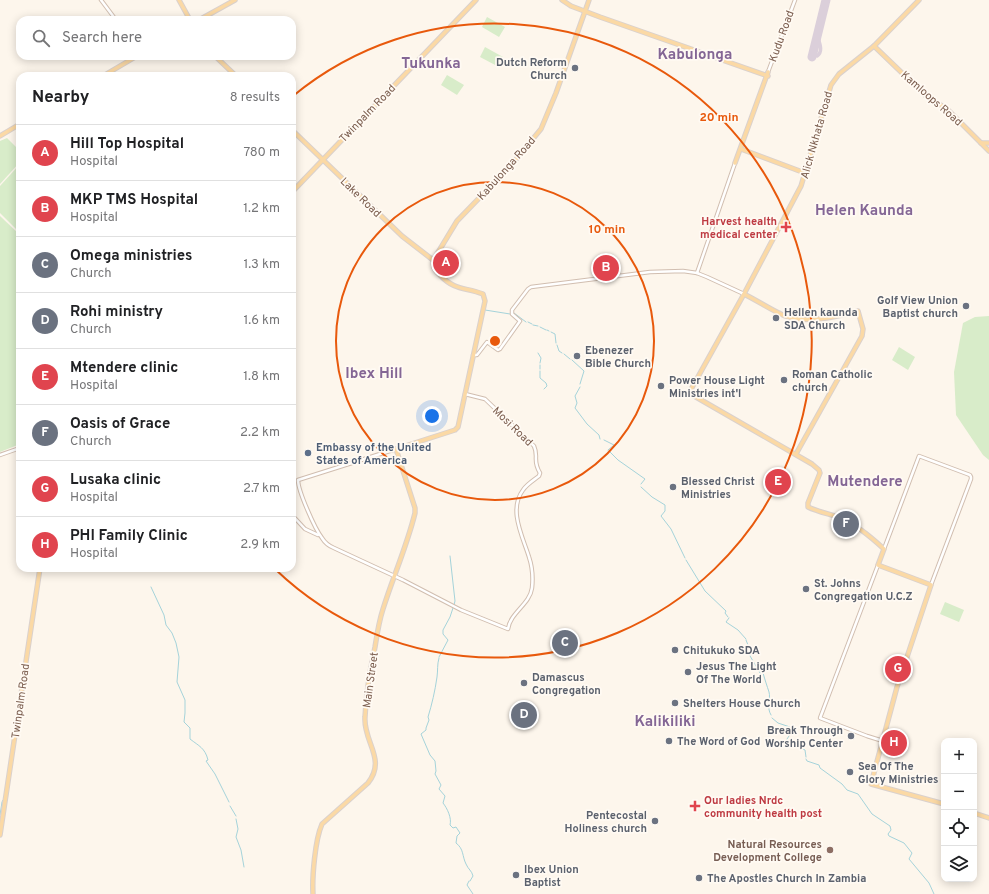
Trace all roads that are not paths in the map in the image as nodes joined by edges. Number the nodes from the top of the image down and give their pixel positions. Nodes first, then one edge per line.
1 (101, 0) edge
2 (179, 0) edge
3 (235, 0) edge
4 (476, 0) edge
5 (564, 0) edge
6 (589, 0) edge
7 (795, 0) edge
8 (919, 0) edge
9 (585, 10) junction
10 (113, 16) edge
11 (188, 16) edge
12 (206, 16) edge
13 (874, 46) junction
14 (130, 60) edge
15 (219, 60) edge
16 (110, 72) edge
17 (232, 72) edge
18 (767, 74) junction
19 (16, 126) edge
20 (296, 134) edge
21 (0, 136) edge
22 (979, 141) junction
23 (989, 144) edge
24 (741, 148) junction
25 (987, 150) edge
26 (748, 151) junction
27 (320, 158) junction
28 (736, 162) junction
29 (325, 163) junction
30 (319, 164) junction
31 (806, 172) junction
32 (296, 188) edge
33 (433, 260) junction
34 (696, 273) junction
35 (744, 294) junction
36 (473, 355) junction
37 (465, 394) junction
38 (16, 449) edge
39 (396, 449) junction
40 (796, 454) junction
41 (0, 455) edge
42 (296, 519) edge
43 (316, 531) junction
44 (884, 549) junction
45 (878, 565) junction
46 (39, 572) edge
47 (394, 576) junction
48 (931, 585) junction
49 (883, 741) junction
50 (941, 803) edge
51 (977, 814) edge
52 (989, 818) edge
53 (0, 835) edge
54 (313, 894) edge

1 - 10 street
2 - 11 main road
3 - 12 main road
4 - 27 main road, Twinpalm Road
5 - 9 main road
6 - 9 main road, Kabulonga Road
7 - 18 street, Kudu Road
8 - 13 main road, Alick Nkhata Road
9 - 18 main road
9 - 33 main road, Kabulonga Road
13 - 22 main road, Kamloops Road
13 - 31 main road, Alick Nkhata Road
14 - 16 main road
15 - 17 main road
18 - 24 main road, Kudu Road
19 - 21 main road
20 - 27 main road, Lake Road
22 - 23 main road
22 - 25 main road, Kamloops Road
23 - 25 main road
24 - 26 main road
24 - 28 main road, Kudu Road
24 - 31 main road
26 - 28 main road
26 - 31 main road
27 - 29 main road, Lake Road
27 - 30 main road
28 - 34 street, Kudu Road
29 - 30 main road
29 - 33 main road, Lake Road
30 - 32 main road
31 - 35 main road, Alick Nkhata Road
33 - 36 main road
34 - 35 street
34 - 36 street
35 - 40 main road, Alick Nkhata Road
35 - 40 main road
36 - 37 main road
37 - 39 main road
37 - 47 street, Mosi Road
38 - 41 street
39 - 43 street
39 - 47 main road, Main Street
40 - 44 main road
42 - 43 street
43 - 47 street
44 - 45 main road
44 - 48 street
45 - 48 main road
45 - 49 street
46 - 53 main road, Twinpalm Road
47 - 54 main road, Main Street
48 - 49 main road
49 - 50 main road
51 - 52 main road

